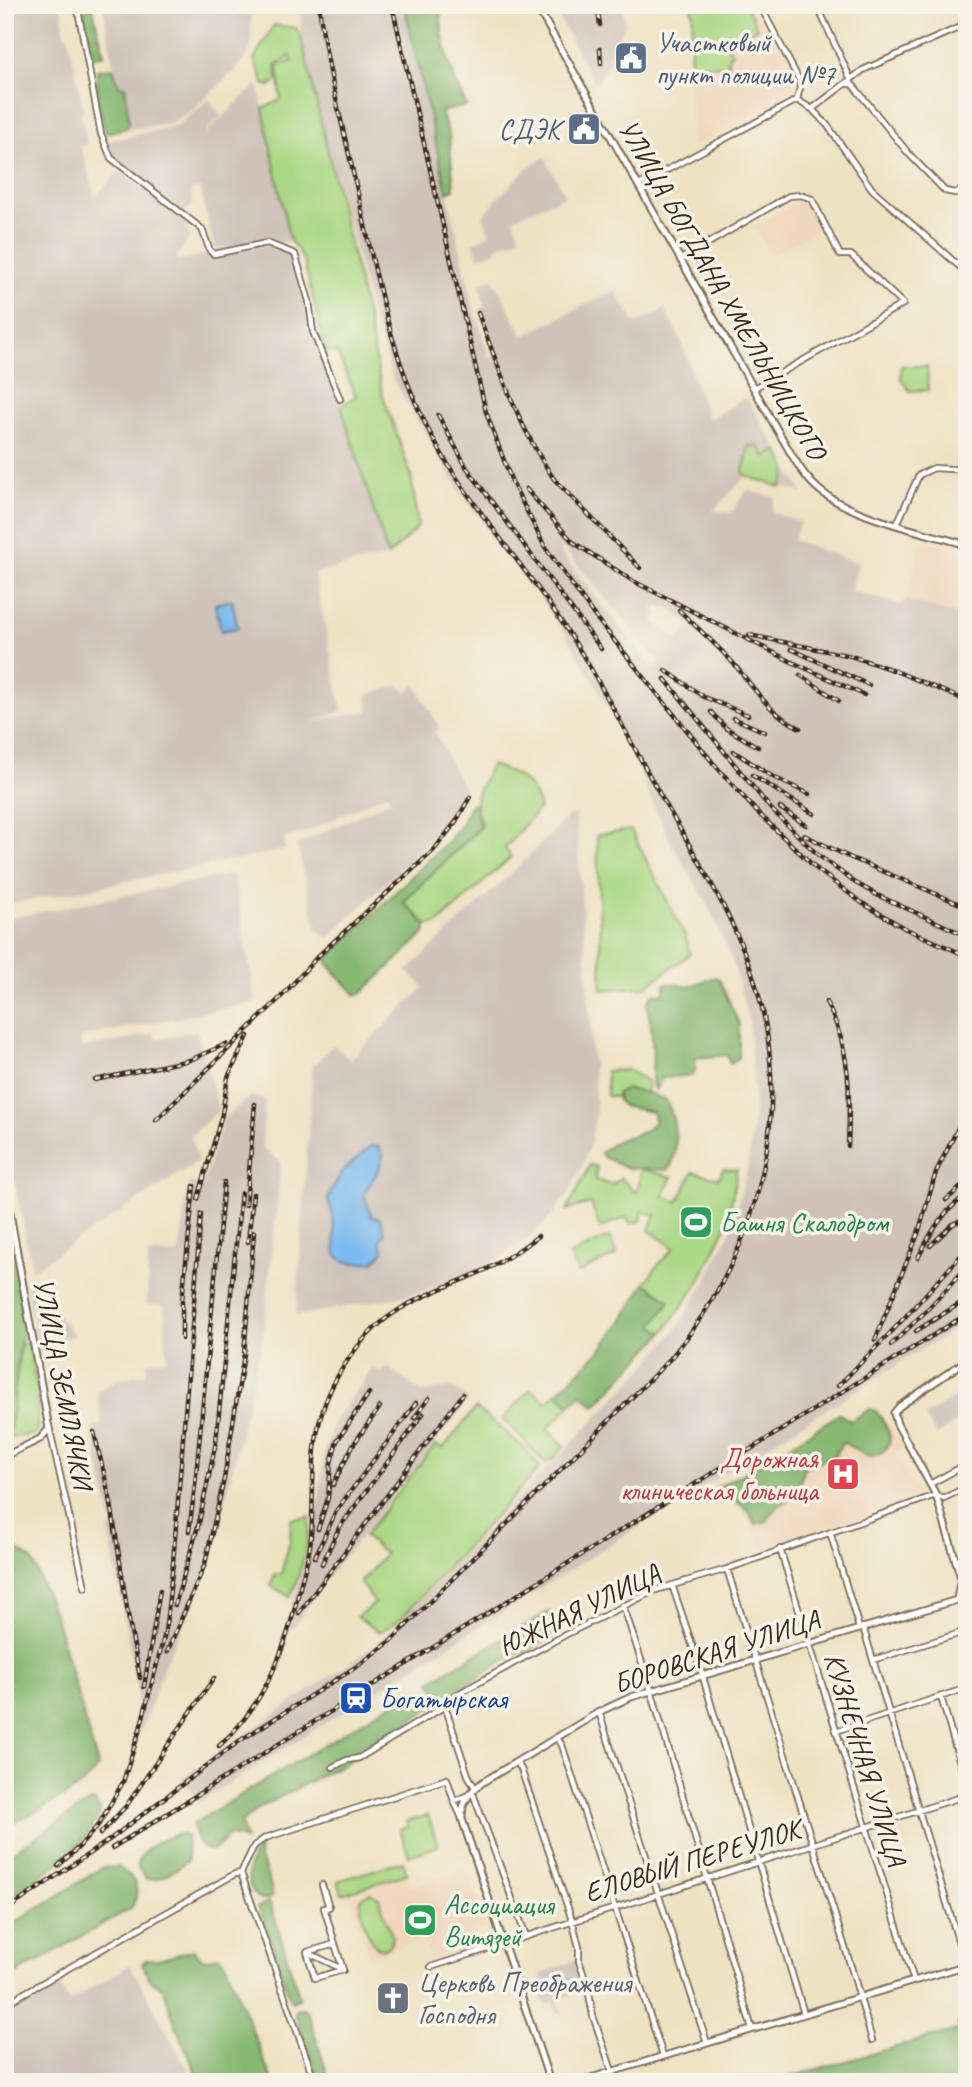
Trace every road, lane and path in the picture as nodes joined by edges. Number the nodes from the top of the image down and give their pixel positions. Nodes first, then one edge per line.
1 (77, 5) edge
2 (536, 5) edge
3 (760, 5) edge
4 (817, 5) edge
5 (967, 24) edge
6 (851, 80) junction
7 (846, 84) junction
8 (797, 100) junction
9 (812, 109) junction
10 (639, 185) junction
11 (967, 189) edge
12 (681, 259) junction
13 (967, 273) edge
14 (754, 388) junction
15 (340, 399) dead end
16 (967, 470) edge
17 (897, 524) junction
18 (967, 545) edge
19 (5, 1186) edge
20 (967, 1360) edge
21 (49, 1425) junction
22 (5, 1456) edge
23 (967, 1464) edge
24 (930, 1484) junction
25 (967, 1488) edge
26 (936, 1495) junction
27 (830, 1532) junction
28 (780, 1549) junction
29 (967, 1557) edge
30 (956, 1561) junction
31 (727, 1569) junction
32 (672, 1585) junction
33 (85, 1587) dead end
34 (967, 1597) edge
35 (957, 1599) junction
36 (623, 1605) junction
37 (861, 1627) junction
38 (967, 1631) edge
39 (808, 1643) junction
40 (755, 1658) junction
41 (873, 1660) junction
42 (702, 1674) junction
43 (967, 1688) edge
44 (651, 1690) junction
45 (941, 1697) junction
46 (445, 1706) junction
47 (599, 1712) junction
48 (888, 1713) junction
49 (836, 1731) junction
50 (557, 1738) junction
51 (516, 1762) junction
52 (333, 1767) dead end
53 (967, 1787) edge
54 (472, 1791) junction
55 (967, 1795) edge
56 (454, 1801) junction
57 (917, 1811) junction
58 (461, 1817) junction
59 (865, 1828) junction
60 (813, 1844) junction
61 (759, 1862) junction
62 (241, 1873) junction
63 (706, 1878) junction
64 (322, 1885) dead end
65 (659, 1892) junction
66 (615, 1906) junction
67 (572, 1920) junction
68 (526, 1936) junction
69 (335, 1944) junction
70 (503, 1944) junction
71 (311, 1951) junction
72 (966, 1966) edge
73 (431, 1967) dead end
74 (343, 1970) junction
75 (914, 1981) junction
76 (860, 1997) junction
77 (5, 2004) edge
78 (804, 2014) junction
79 (752, 2029) junction
80 (872, 2040) dead end
81 (707, 2043) junction
82 (663, 2056) junction
83 (612, 2071) junction
84 (593, 2080) edge
85 (315, 2082) edge
86 (550, 2082) edge
87 (578, 2082) edge

1 - 15 street
2 - 10 street, УЛИЦА БОГДАНА ХМЕЛЬНИЦКОГО
3 - 8 street
4 - 6 street
5 - 6 street
6 - 7 street
7 - 9 street
7 - 11 street
8 - 9 street
8 - 10 street
9 - 13 street
10 - 12 street, УЛИЦА БОГДАНА ХМЕЛЬНИЦКОГО
12 - 14 street, УЛИЦА БОГДАНА ХМЕЛЬНИЦКОГО
12 - 14 street
14 - 17 street, УЛИЦА БОГДАНА ХМЕЛЬНИЦКОГО
16 - 17 street
17 - 18 street, УЛИЦА БОГДАНА ХМЕЛЬНИЦКОГО
19 - 21 street, УЛИЦА ЗЕМЛЯЧКИ
20 - 24 street
21 - 22 street
21 - 33 street, УЛИЦА ЗЕМЛЯЧКИ
23 - 24 street
24 - 26 street
25 - 26 street, ЮЖНАЯ УЛИЦА
26 - 27 street, ЮЖНАЯ УЛИЦА
26 - 30 street
27 - 28 street, ЮЖНАЯ УЛИЦА
27 - 37 street
28 - 31 street, ЮЖНАЯ УЛИЦА
28 - 39 street, КУЗНЕЧНАЯ УЛИЦА
29 - 30 street
30 - 35 street
31 - 32 street, ЮЖНАЯ УЛИЦА
31 - 40 street
32 - 36 street, ЮЖНАЯ УЛИЦА
32 - 42 street
34 - 35 street, БОРОВСКАЯ УЛИЦА
35 - 37 street, БОРОВСКАЯ УЛИЦА
36 - 44 street
36 - 46 street, ЮЖНАЯ УЛИЦА
37 - 39 street, БОРОВСКАЯ УЛИЦА
37 - 41 street
38 - 41 street
39 - 40 street, БОРОВСКАЯ УЛИЦА
39 - 49 street, КУЗНЕЧНАЯ УЛИЦА
40 - 42 street, БОРОВСКАЯ УЛИЦА
40 - 60 street
41 - 48 street
42 - 44 street, БОРОВСКАЯ УЛИЦА
42 - 61 street
43 - 45 street
44 - 47 street, БОРОВСКАЯ УЛИЦА
44 - 63 street
45 - 48 street
45 - 53 street
46 - 52 street, ЮЖНАЯ УЛИЦА
46 - 54 street
47 - 50 street, БОРОВСКАЯ УЛИЦА
47 - 65 street
48 - 49 street
48 - 57 street
49 - 59 street, КУЗНЕЧНАЯ УЛИЦА
50 - 51 street, БОРОВСКАЯ УЛИЦА
50 - 66 street
51 - 54 street, БОРОВСКАЯ УЛИЦА
51 - 67 street
54 - 56 street, БОРОВСКАЯ УЛИЦА
54 - 58 street
54 - 68 street
55 - 57 street, ЕЛОВЫЙ ПЕРЕУЛОК
56 - 58 street
56 - 62 street
57 - 59 street, ЕЛОВЫЙ ПЕРЕУЛОК
57 - 72 street
58 - 70 street
59 - 60 street, ЕЛОВЫЙ ПЕРЕУЛОК
59 - 75 street, КУЗНЕЧНАЯ УЛИЦА
60 - 61 street, ЕЛОВЫЙ ПЕРЕУЛОК
60 - 76 street
61 - 63 street, ЕЛОВЫЙ ПЕРЕУЛОК
61 - 78 street
62 - 77 street
62 - 85 street
63 - 65 street, ЕЛОВЫЙ ПЕРЕУЛОК
63 - 79 street
64 - 69 street
65 - 66 street, ЕЛОВЫЙ ПЕРЕУЛОК
65 - 81 street
66 - 67 street, ЕЛОВЫЙ ПЕРЕУЛОК
66 - 82 street
67 - 68 street, ЕЛОВЫЙ ПЕРЕУЛОК
67 - 83 street
68 - 70 street, ЕЛОВЫЙ ПЕРЕУЛОК
69 - 71 street
69 - 74 street
70 - 73 street, ЕЛОВЫЙ ПЕРЕУЛОК
70 - 86 street
71 - 74 street
71 - 74 street
72 - 75 street
75 - 76 street
76 - 78 street
76 - 80 street
78 - 79 street
79 - 81 street
81 - 82 street
82 - 83 street
83 - 84 street
84 - 87 street

